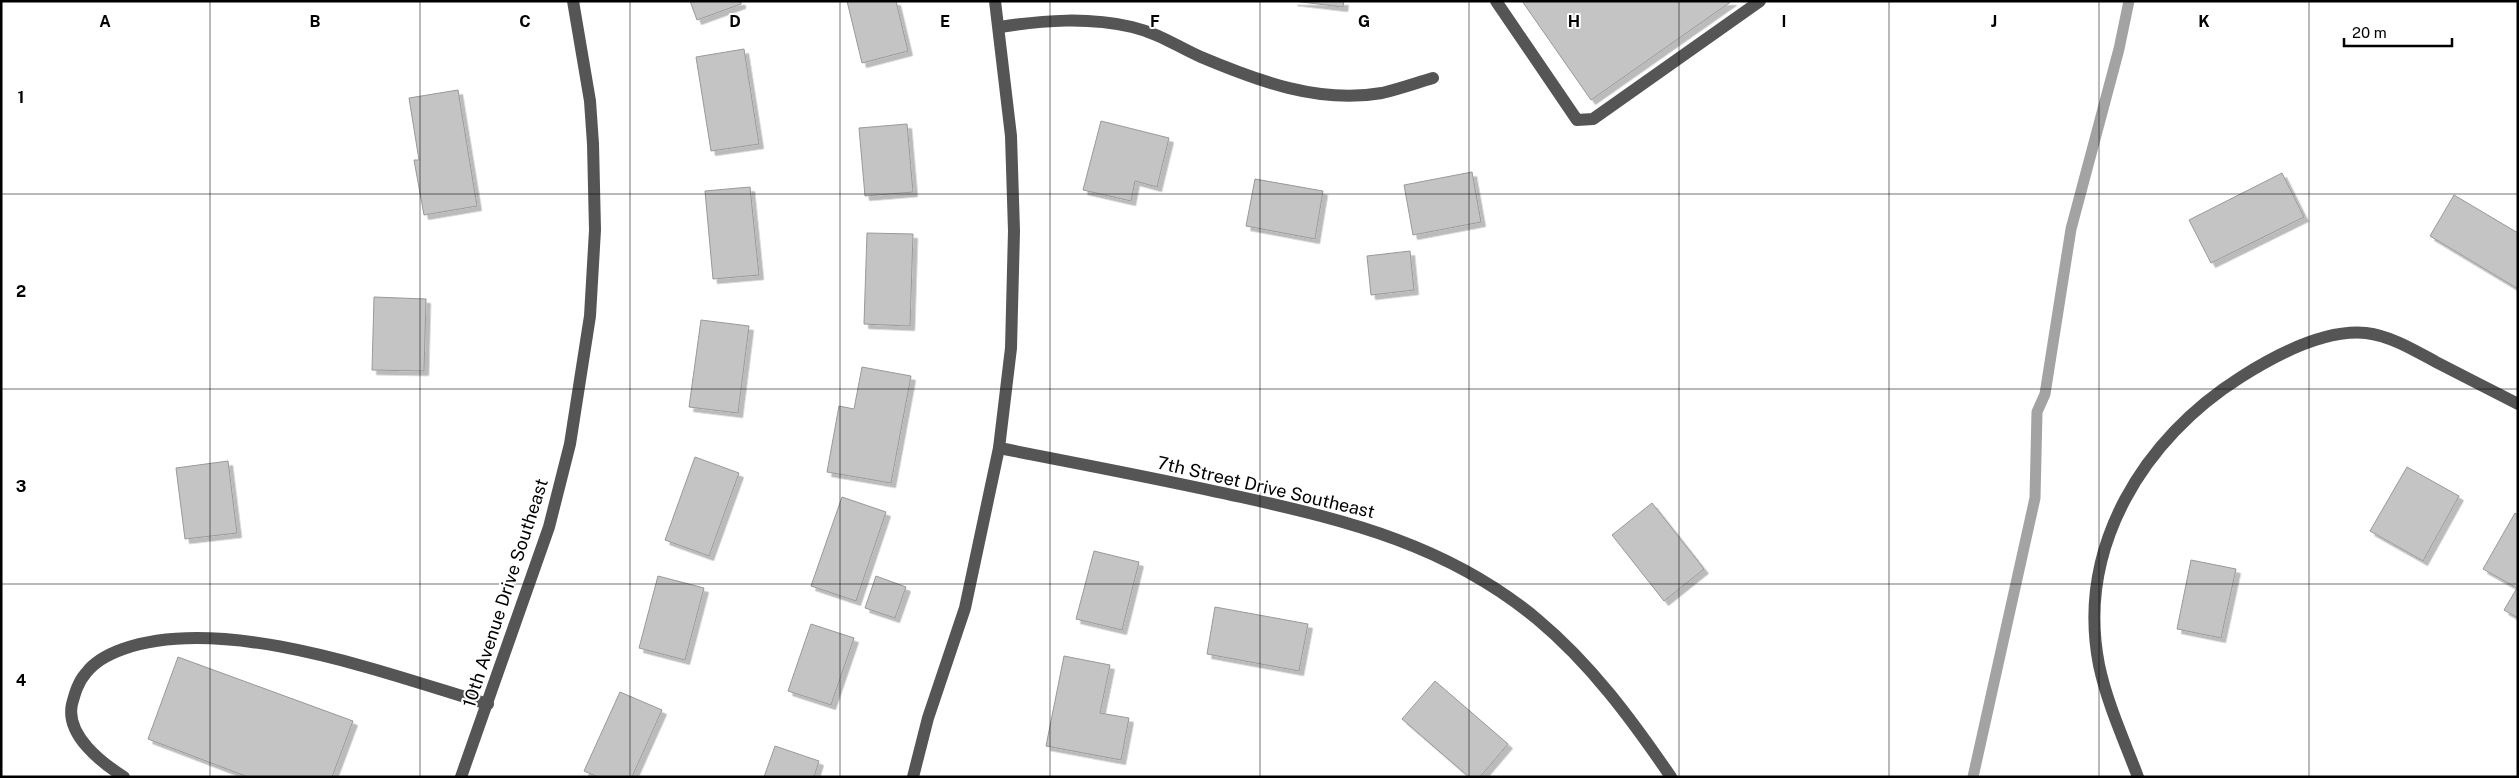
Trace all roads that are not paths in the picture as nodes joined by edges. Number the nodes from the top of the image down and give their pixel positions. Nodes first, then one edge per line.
1 (573, 1) edge
2 (995, 1) edge
3 (1496, 1) edge
4 (1760, 1) edge
5 (1000, 27) junction
6 (1433, 78) dead end
7 (2518, 404) edge
8 (999, 448) junction
9 (488, 704) junction
10 (124, 777) edge
11 (462, 777) edge
12 (912, 777) edge
13 (1671, 777) edge
14 (2138, 777) edge

1 - 9 street, 10th Avenue Drive Southeast
2 - 5 street
3 - 4 street
5 - 6 street
5 - 8 street
7 - 14 street
8 - 12 street
8 - 13 street, 7th Street Drive Southeast
9 - 10 street
9 - 11 street, 10th Avenue Drive Southeast

